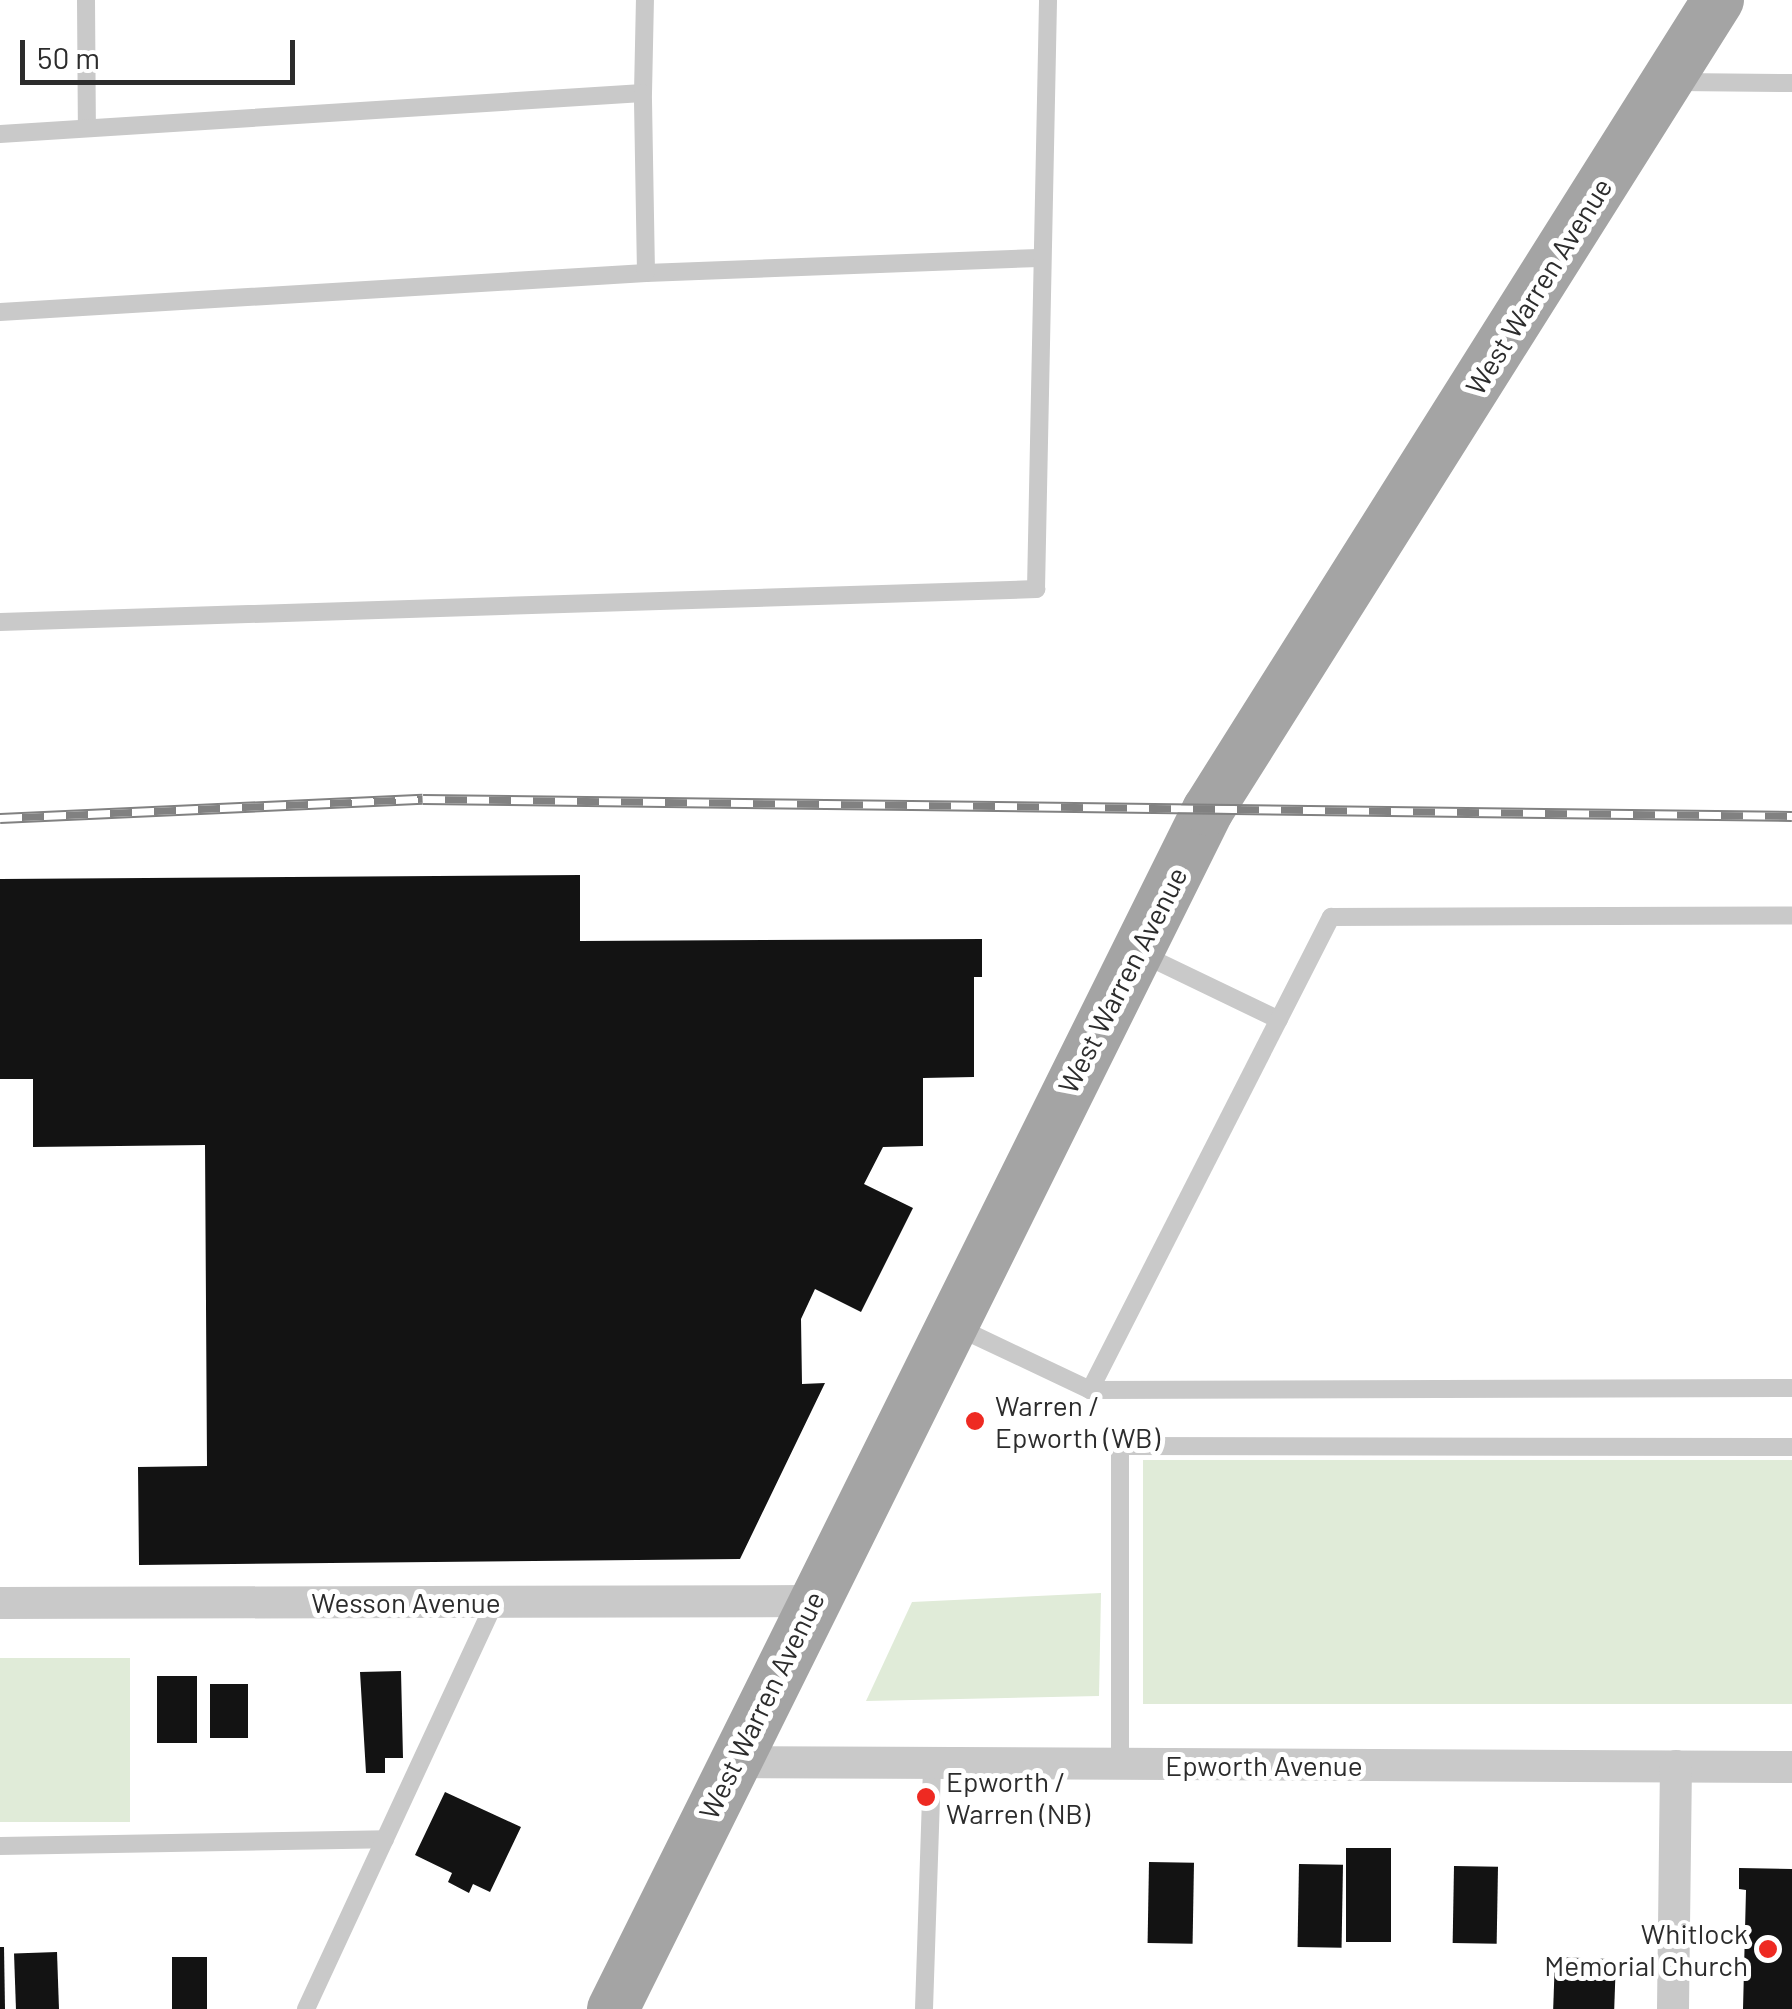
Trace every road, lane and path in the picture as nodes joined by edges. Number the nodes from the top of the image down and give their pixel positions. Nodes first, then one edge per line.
1 (86, 0) edge
2 (645, 0) edge
3 (1048, 0) edge
4 (1718, 0) edge
5 (1666, 82) junction
6 (1792, 83) edge
7 (643, 93) junction
8 (88, 128) junction
9 (0, 134) edge
10 (1039, 258) junction
11 (646, 272) junction
12 (0, 312) edge
13 (0, 622) edge
14 (1792, 915) edge
15 (1136, 952) junction
16 (1279, 1020) junction
17 (949, 1323) junction
18 (1792, 1388) edge
19 (1090, 1390) junction
20 (1792, 1447) edge
21 (812, 1601) junction
22 (495, 1602) junction
23 (0, 1603) edge
24 (735, 1762) junction
25 (932, 1764) junction
26 (1120, 1765) junction
27 (1676, 1766) junction
28 (1792, 1767) edge
29 (386, 1838) junction
30 (0, 1846) edge
31 (306, 2009) edge
32 (613, 2009) edge
33 (924, 2009) edge
34 (1673, 2009) edge

1 - 8 lane
2 - 7 lane
3 - 10 lane
4 - 5 main road, West Warren Avenue
5 - 6 lane
5 - 15 main road, West Warren Avenue
7 - 8 lane
7 - 11 lane
8 - 9 lane
10 - 11 lane
10 - 13 lane
11 - 12 lane
14 - 16 lane
15 - 16 lane
15 - 17 main road, West Warren Avenue
16 - 19 lane
17 - 19 lane
17 - 21 main road, West Warren Avenue
18 - 19 lane
20 - 26 lane
21 - 22 street, Wesson Avenue
21 - 24 main road, West Warren Avenue
22 - 23 street, Wesson Avenue
22 - 29 lane
24 - 25 street, Epworth Avenue
24 - 32 main road, West Warren Avenue
25 - 26 street, Epworth Avenue
25 - 33 lane
26 - 27 street, Epworth Avenue
27 - 28 street, Epworth Avenue
27 - 34 street
29 - 30 lane
29 - 31 lane

